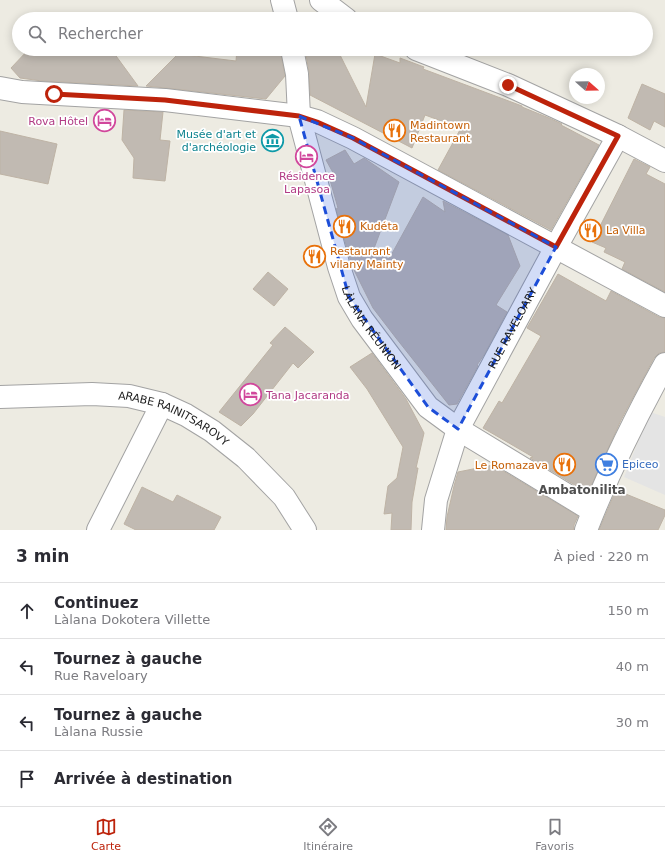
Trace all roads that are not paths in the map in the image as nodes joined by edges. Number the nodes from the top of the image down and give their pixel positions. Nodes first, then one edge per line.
1 (282, 0) edge
2 (321, 0) edge
3 (285, 12) edge
4 (337, 12) edge
5 (293, 56) edge
6 (434, 56) edge
7 (0, 88) edge
8 (299, 116) junction
9 (618, 136) junction
10 (665, 161) edge
11 (556, 247) junction
12 (665, 306) edge
13 (665, 364) edge
14 (0, 397) edge
15 (162, 404) junction
16 (458, 429) junction
17 (589, 521) edge
18 (98, 530) edge
19 (305, 530) edge
20 (433, 530) edge

1 - 3 street
2 - 4 street
5 - 8 street, LÀLANA RÉUNION
6 - 9 street
7 - 8 street
8 - 11 street
8 - 16 street, LÀLANA RÉUNION
9 - 10 street
9 - 11 street, RUE RAVELOARY
11 - 12 street
11 - 16 street, RUE RAVELOARY
13 - 17 street
14 - 15 street, ARABE RAINITSAROVY
15 - 18 street
15 - 19 street, ARABE RAINITSAROVY
16 - 17 street, LÀLANA RÉUNION
16 - 20 street, RUE RAVELOARY

